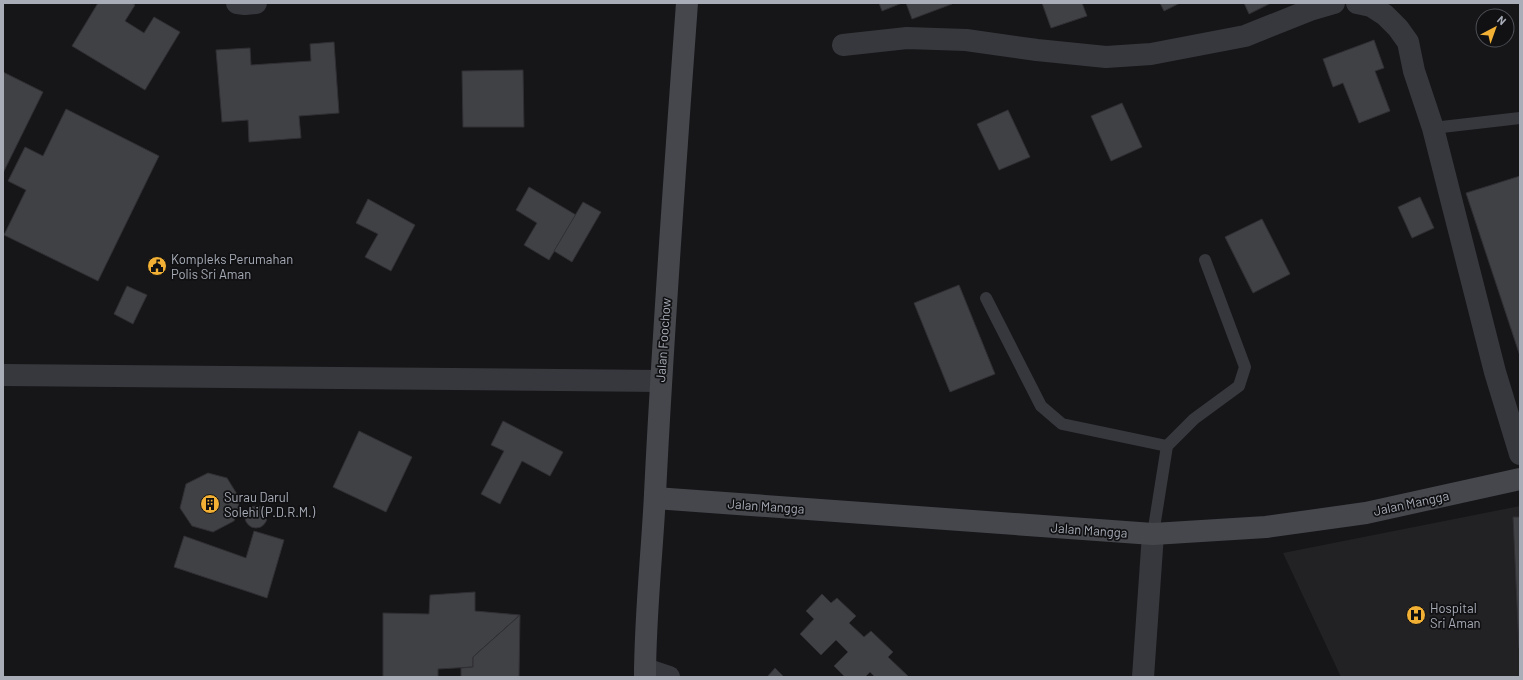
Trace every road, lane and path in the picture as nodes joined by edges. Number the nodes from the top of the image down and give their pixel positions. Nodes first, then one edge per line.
1 (237, 3) edge
2 (256, 3) edge
3 (687, 3) edge
4 (1334, 3) edge
5 (1357, 3) edge
6 (843, 45) dead end
7 (1520, 118) edge
8 (1433, 128) junction
9 (1205, 260) dead end
10 (986, 298) dead end
11 (3, 375) edge
12 (661, 381) junction
13 (1166, 446) junction
14 (1520, 454) edge
15 (1520, 479) edge
16 (655, 498) junction
17 (1153, 534) junction
18 (645, 673) edge
19 (1147, 673) edge
20 (669, 677) edge

1 - 2 street
3 - 12 street, Jalan Foochow
4 - 6 street
5 - 8 street
7 - 8 lane
8 - 14 street
9 - 13 lane
10 - 13 lane
11 - 12 street
12 - 16 street, Jalan Foochow
13 - 17 lane
15 - 17 street, Jalan Mangga
16 - 17 street, Jalan Mangga
16 - 18 street, Jalan Foochow
17 - 19 street
18 - 20 street

